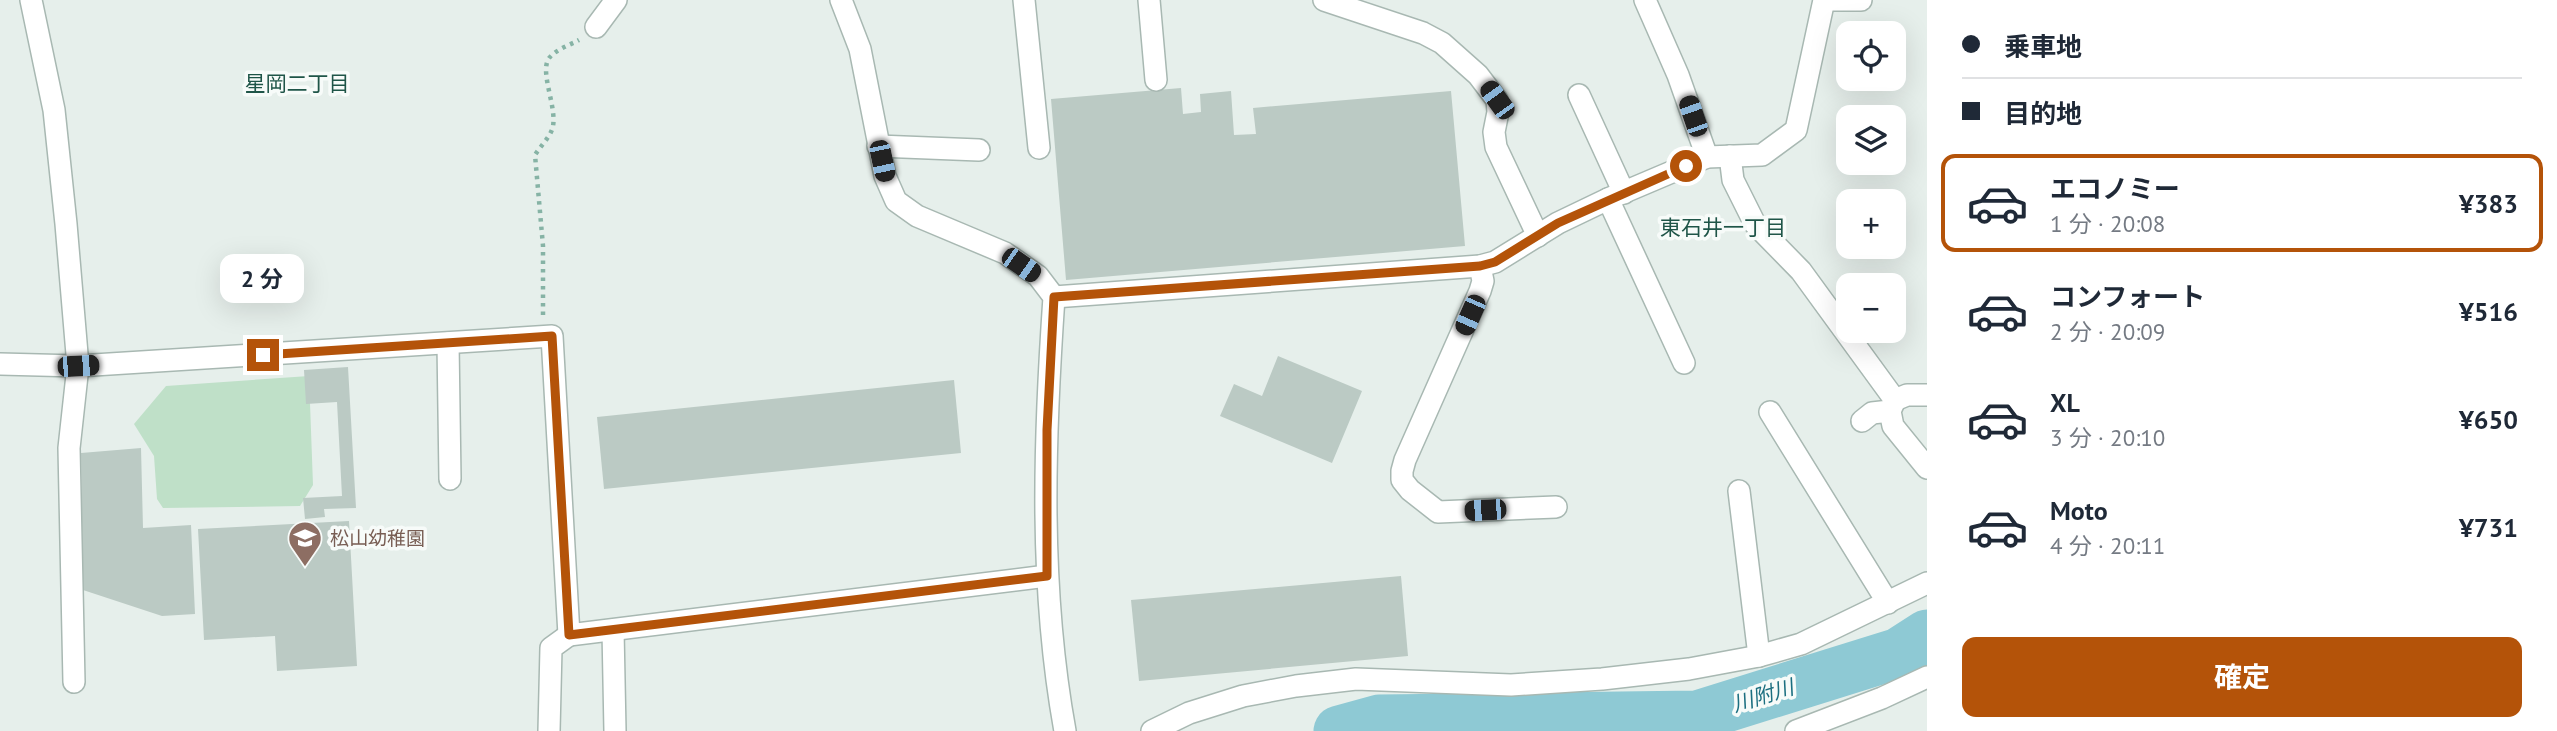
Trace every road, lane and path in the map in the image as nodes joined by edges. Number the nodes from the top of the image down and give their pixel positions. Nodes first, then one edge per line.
1 (31, 0) edge
2 (616, 0) edge
3 (841, 0) edge
4 (1024, 0) edge
5 (1149, 0) edge
6 (1325, 0) edge
7 (1645, 0) edge
8 (1826, 0) edge
9 (1861, 0) edge
10 (596, 27) joint
11 (1156, 80) dead end
12 (1579, 95) dead end
13 (878, 146) junction
14 (1039, 148) dead end
15 (979, 150) dead end
16 (1730, 156) junction
17 (1707, 157) junction
18 (1616, 196) junction
19 (1538, 236) junction
20 (1480, 266) junction
21 (1054, 297) junction
22 (543, 337) junction
23 (448, 343) junction
24 (0, 363) edge
25 (1684, 363) dead end
26 (78, 366) junction
27 (1927, 395) edge
28 (1893, 405) junction
29 (1770, 412) dead end
30 (1862, 421) dead end
31 (1927, 468) edge
32 (450, 478) dead end
33 (1739, 491) dead end
34 (1556, 507) dead end
35 (1047, 576) junction
36 (1927, 583) edge
37 (1888, 603) junction
38 (613, 630) junction
39 (569, 635) junction
40 (1759, 656) junction
41 (1927, 677) edge
42 (74, 682) dead end
43 (549, 731) edge
44 (615, 731) edge
45 (1065, 731) edge
46 (1152, 731) edge
47 (1796, 731) edge

1 - 26 street
2 - 10 street
3 - 13 street
4 - 14 street
5 - 11 street
6 - 19 street
7 - 17 street
8 - 9 street
8 - 16 street
10 - 22 path
12 - 18 street
13 - 15 street
13 - 21 street
16 - 17 street
16 - 28 street
17 - 18 street
18 - 19 street
18 - 25 street
19 - 20 street
20 - 21 street
20 - 34 street
21 - 35 street
22 - 23 street
22 - 39 street
23 - 26 street
23 - 32 street
24 - 26 street
26 - 42 street
27 - 28 street
28 - 30 street
28 - 31 street
29 - 37 street
33 - 40 street
35 - 38 street
35 - 45 street
36 - 37 street
37 - 40 street
38 - 39 street
38 - 44 street
39 - 43 street
40 - 46 street
41 - 47 street

